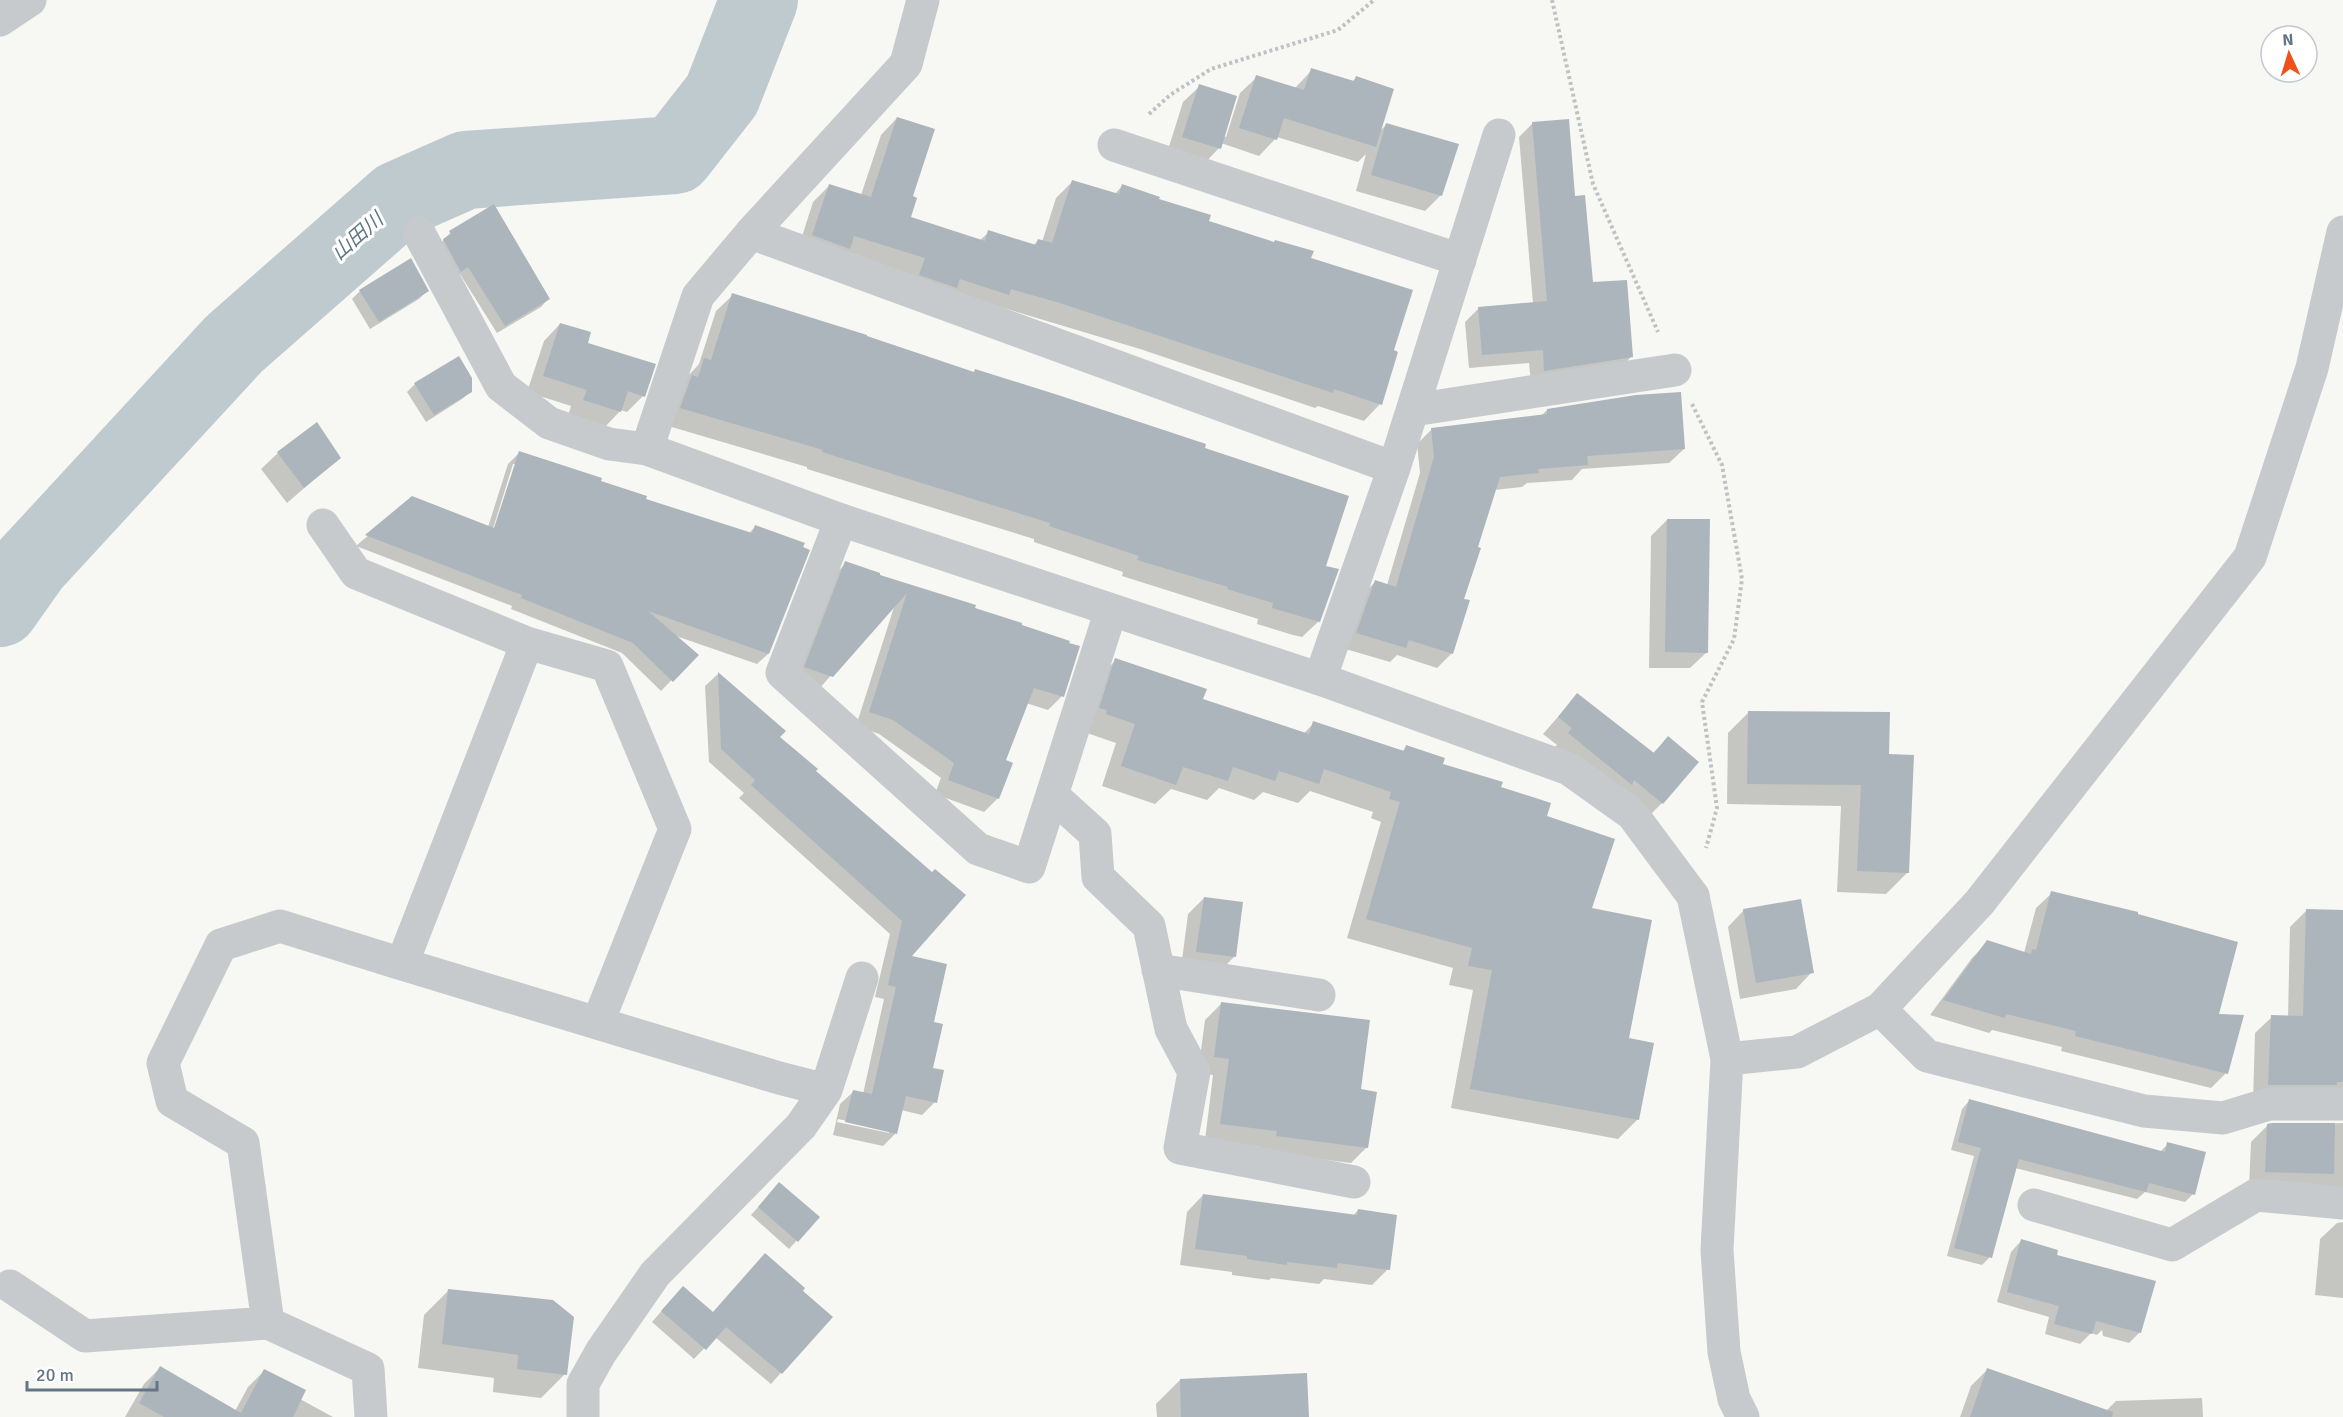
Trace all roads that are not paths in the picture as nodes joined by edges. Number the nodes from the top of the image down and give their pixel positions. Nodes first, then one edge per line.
1 (30, 0) edge
2 (923, 0) edge
3 (0, 20) edge
4 (1499, 135) dead end
5 (1114, 145) road end
6 (2343, 232) edge
7 (751, 233) junction
8 (419, 234) dead end
9 (1461, 260) junction
10 (1675, 370) road end
11 (1413, 410) junction
12 (647, 449) junction
13 (1394, 468) junction
14 (841, 520) junction
15 (322, 525) dead end
16 (1112, 610) junction
17 (527, 643) junction
18 (1320, 679) junction
19 (1052, 795) junction
20 (402, 964) junction
21 (1158, 970) junction
22 (862, 978) dead end
23 (1319, 995) dead end
24 (1880, 1009) junction
25 (598, 1022) junction
26 (1727, 1059) junction
27 (826, 1090) junction
28 (2343, 1104) edge
29 (1354, 1182) dead end
30 (2343, 1203) edge
31 (2034, 1205) dead end
32 (10, 1286) dead end
33 (268, 1323) junction
34 (371, 1417) edge
35 (583, 1417) edge
36 (1743, 1417) edge

1 - 3 street
2 - 7 street
4 - 9 street
5 - 9 street
6 - 24 street
7 - 12 street
7 - 13 street
8 - 12 street
9 - 11 street
10 - 11 street
11 - 13 street
12 - 14 street
13 - 18 street
14 - 16 street
14 - 19 street
15 - 17 street
16 - 18 street
16 - 19 street
17 - 20 street
17 - 25 street
18 - 26 street
19 - 21 street
20 - 25 street
20 - 33 street
21 - 23 street
21 - 29 street
22 - 27 street
24 - 26 street
24 - 28 street
25 - 27 street
26 - 36 street
27 - 35 street
30 - 31 street
32 - 33 street
33 - 34 street

